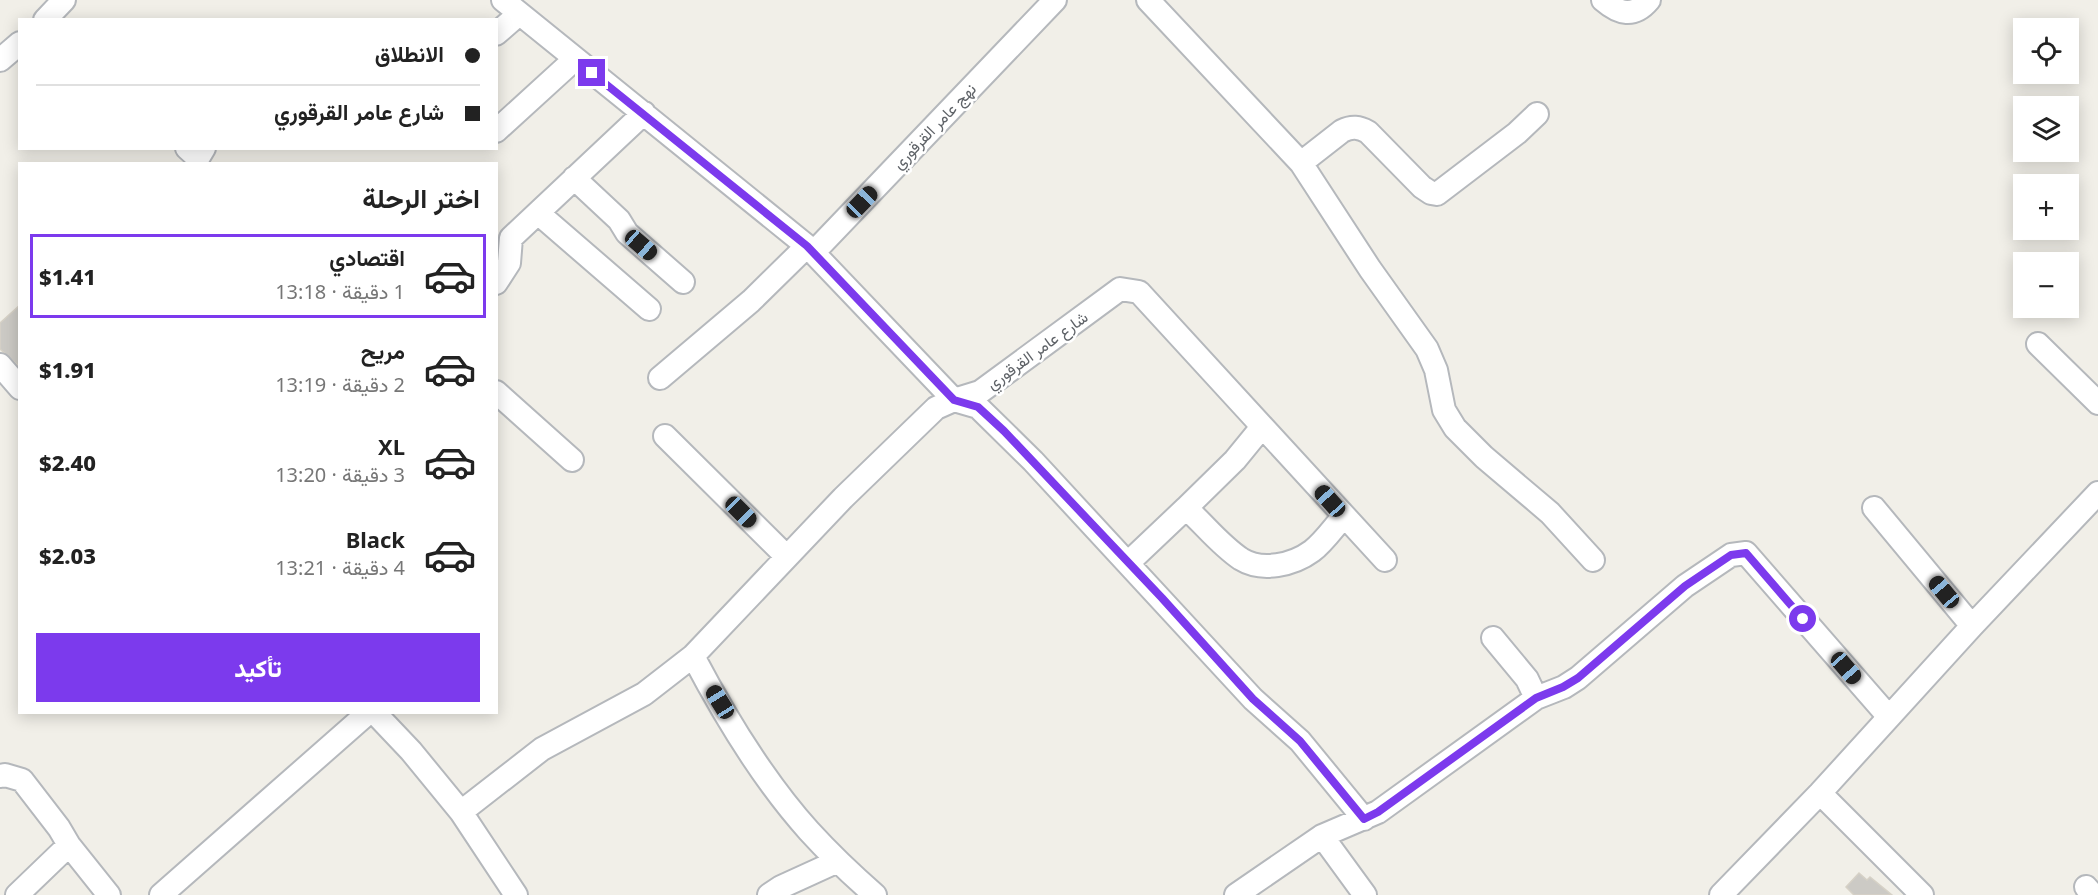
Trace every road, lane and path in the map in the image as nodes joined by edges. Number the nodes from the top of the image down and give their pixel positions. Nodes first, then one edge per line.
1 (64, 0) edge
2 (1055, 0) edge
3 (1148, 0) edge
4 (1603, 0) edge
5 (1649, 0) edge
6 (511, 7) edge
7 (47, 18) edge
8 (498, 30) edge
9 (18, 45) edge
10 (575, 59) junction
11 (0, 60) edge
12 (644, 113) junction
13 (1538, 114) dead end
14 (498, 129) edge
15 (189, 150) edge
16 (203, 150) edge
17 (1301, 162) junction
18 (574, 178) junction
19 (538, 213) junction
20 (504, 237) edge
21 (810, 250) junction
22 (498, 280) edge
23 (683, 282) dead end
24 (650, 309) dead end
25 (2038, 344) dead end
26 (0, 366) edge
27 (660, 378) dead end
28 (18, 386) edge
29 (498, 394) edge
30 (954, 400) junction
31 (2098, 404) edge
32 (1262, 428) junction
33 (665, 436) dead end
34 (573, 460) dead end
35 (2098, 493) edge
36 (1186, 508) junction
37 (1874, 508) dead end
38 (1344, 516) junction
39 (787, 557) junction
40 (1385, 560) dead end
41 (1593, 560) dead end
42 (1128, 563) junction
43 (1972, 626) junction
44 (1493, 638) dead end
45 (693, 656) junction
46 (1536, 698) junction
47 (367, 714) edge
48 (376, 714) edge
49 (1889, 717) junction
50 (0, 776) edge
51 (1820, 793) junction
52 (461, 812) junction
53 (1364, 819) junction
54 (1322, 836) junction
55 (69, 845) junction
56 (838, 861) junction
57 (1269, 885) edge
58 (18, 895) edge
59 (109, 895) edge
60 (161, 895) edge
61 (516, 895) edge
62 (769, 895) edge
63 (875, 895) edge
64 (1236, 895) edge
65 (1365, 895) edge
66 (1721, 895) edge
67 (1922, 895) edge

1 - 7 street
2 - 21 street, نهج عامر القرقوري
3 - 17 street
4 - 5 street
6 - 8 street
6 - 10 street
9 - 11 street
10 - 12 street
10 - 14 street
12 - 18 street
12 - 21 street
13 - 17 street
15 - 16 street
17 - 41 street
18 - 19 street
18 - 23 street
19 - 20 street
19 - 24 street
20 - 22 street
21 - 27 street, نهج عامر القرقوري
21 - 30 street
25 - 31 street
26 - 28 street
29 - 34 street
30 - 32 street, شارع عامر القرقوري
30 - 39 street, شارع عامر القرقوري
30 - 42 street
32 - 36 street
32 - 38 street, شارع عامر القرقوري
33 - 39 street
35 - 43 street
36 - 38 street
36 - 42 street
37 - 43 street
38 - 40 street, شارع عامر القرقوري
39 - 45 street, شارع عامر القرقوري
42 - 53 street
43 - 49 street
44 - 46 street
45 - 52 street, شارع عامر القرقوري
45 - 56 street
46 - 49 street
46 - 53 street
47 - 60 street
48 - 52 street
49 - 51 street
50 - 55 street
51 - 66 street
51 - 67 street
52 - 61 street
53 - 54 street
54 - 57 street
54 - 65 street
55 - 58 street
55 - 59 street
56 - 62 street
56 - 63 street
57 - 64 street

